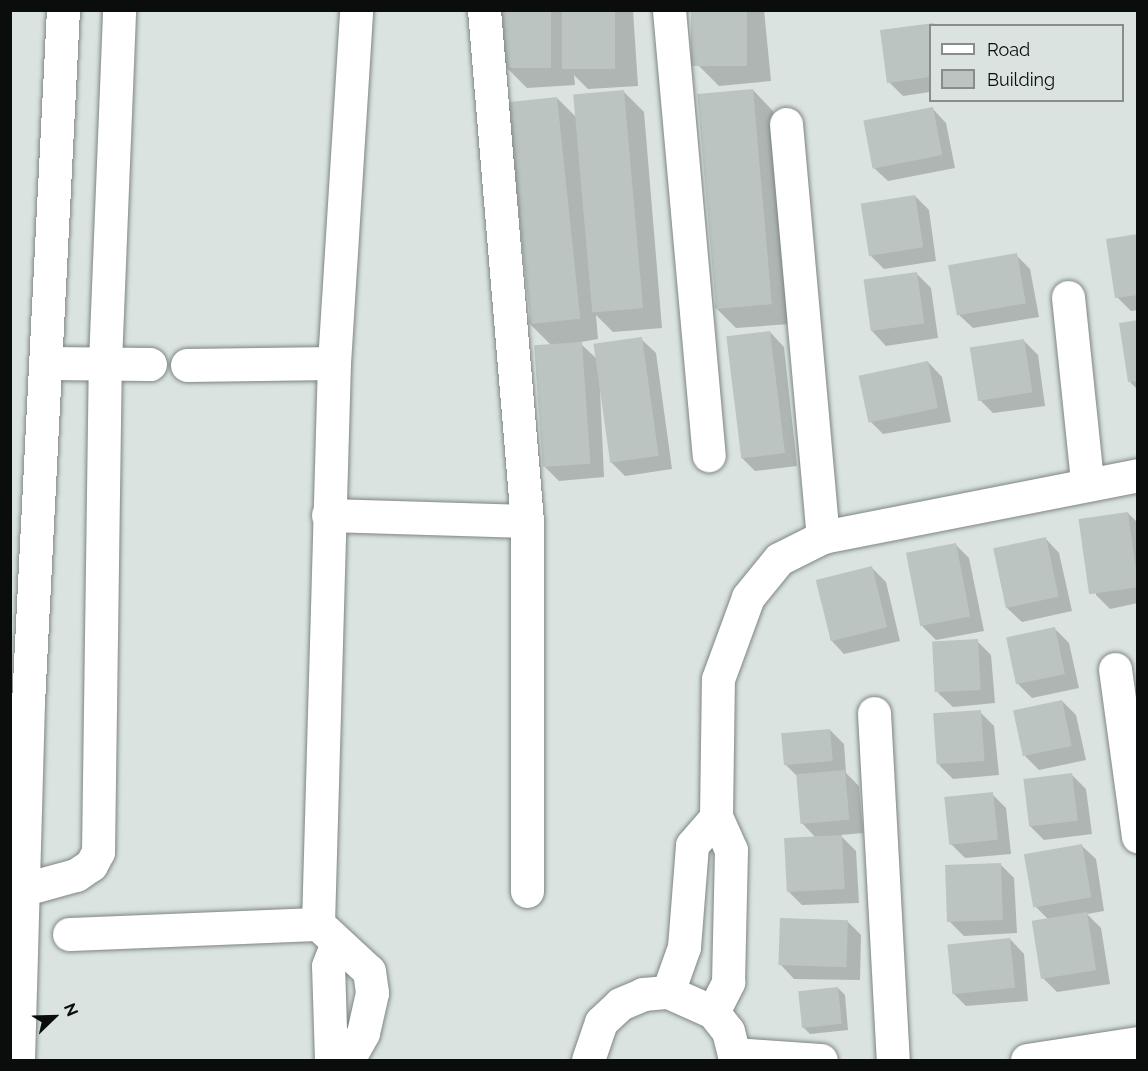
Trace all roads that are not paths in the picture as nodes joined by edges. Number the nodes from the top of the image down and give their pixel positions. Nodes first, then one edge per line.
1 (63, 10) edge
2 (119, 10) edge
3 (356, 10) edge
4 (484, 10) edge
5 (669, 10) edge
6 (786, 124) dead end
7 (1068, 297) dead end
8 (105, 362) junction
9 (47, 363) junction
10 (334, 363) junction
11 (150, 364) dead end
12 (187, 365) dead end
13 (709, 455) dead end
14 (1137, 475) edge
15 (1087, 482) junction
16 (328, 515) junction
17 (527, 521) junction
18 (823, 537) junction
19 (1114, 669) dead end
20 (20, 701) edge
21 (874, 713) dead end
22 (716, 817) junction
23 (1137, 836) edge
24 (21, 890) junction
25 (527, 891) dead end
26 (328, 933) junction
27 (69, 934) dead end
28 (668, 992) junction
29 (713, 1012) junction
30 (1134, 1049) edge
31 (735, 1057) edge
32 (18, 1060) edge
33 (331, 1060) edge
34 (348, 1060) edge
35 (588, 1060) edge
36 (821, 1060) edge
37 (893, 1060) edge
38 (1027, 1060) edge

1 - 9 street
2 - 8 street
3 - 10 street
4 - 17 street
5 - 13 street
6 - 18 street
7 - 15 street
8 - 9 street
8 - 11 street
8 - 24 street
9 - 20 street
10 - 12 street
10 - 16 street
14 - 15 street
15 - 18 street
16 - 17 street
16 - 26 street
17 - 25 street
18 - 22 street
19 - 23 street
20 - 24 street
21 - 37 street
22 - 28 street
22 - 29 street
24 - 32 street
26 - 27 street
26 - 33 street
26 - 34 street
28 - 29 street
28 - 35 street
29 - 31 street
30 - 38 street
31 - 36 street

